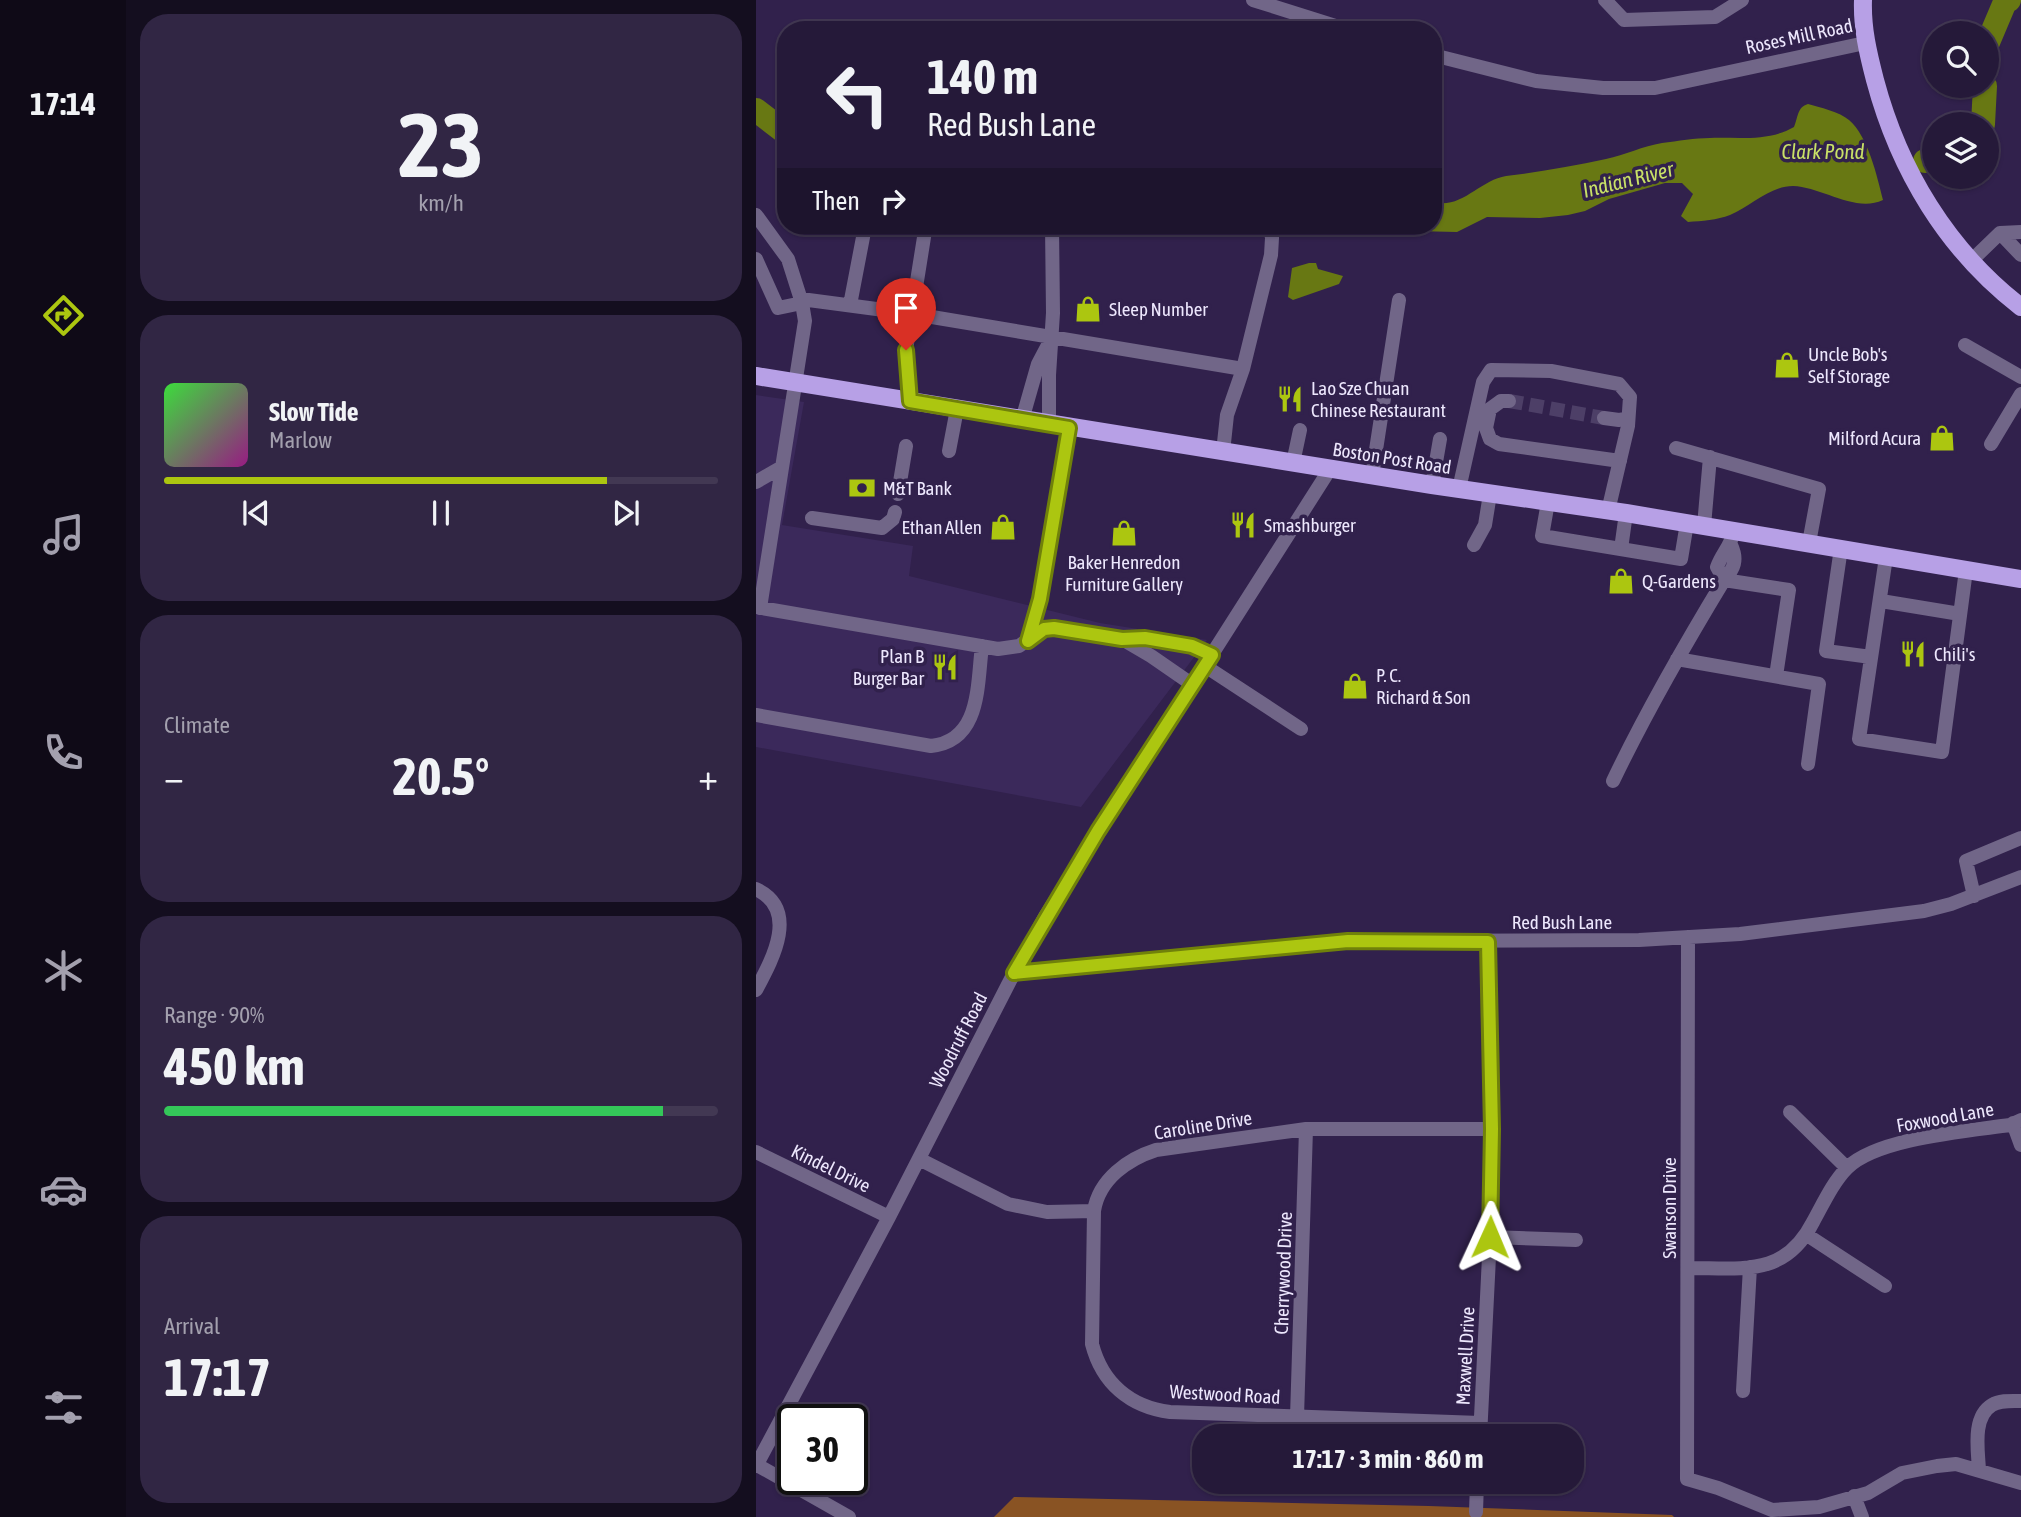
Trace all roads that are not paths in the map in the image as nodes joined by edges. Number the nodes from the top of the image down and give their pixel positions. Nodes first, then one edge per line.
1 (1253, 0) edge
2 (1605, 0) edge
3 (1742, 0) edge
4 (1863, 0) edge
5 (1320, 21) edge
6 (1865, 43) junction
7 (1442, 57) edge
8 (756, 215) edge
9 (2021, 232) edge
10 (2000, 233) junction
11 (863, 235) edge
12 (924, 235) edge
13 (1052, 235) edge
14 (1272, 235) edge
15 (2021, 255) edge
16 (756, 259) edge
17 (1971, 261) junction
18 (1399, 300) dead end
19 (802, 301) junction
20 (850, 305) junction
21 (2021, 307) edge
22 (914, 314) junction
23 (1052, 337) junction
24 (1965, 345) dead end
25 (1243, 369) junction
26 (756, 376) edge
27 (2021, 377) edge
28 (795, 382) junction
29 (2021, 394) edge
30 (910, 401) junction
31 (1509, 401) dead end
32 (957, 409) junction
33 (1604, 418) tunnel mouth
34 (1628, 418) junction
35 (1022, 420) junction
36 (1049, 424) junction
37 (1069, 428) junction
38 (1300, 430) dead end
39 (1440, 439) dead end
40 (1991, 444) dead end
41 (906, 446) dead end
42 (1676, 449) dead end
43 (949, 451) dead end
44 (1223, 452) junction
45 (1710, 457) junction
46 (1620, 461) junction
47 (1293, 463) junction
48 (782, 467) junction
49 (1330, 469) junction
50 (1372, 476) junction
51 (756, 482) edge
52 (1432, 485) junction
53 (1459, 489) junction
54 (898, 494) dead end
55 (1490, 494) junction
56 (1548, 502) junction
57 (895, 512) dead end
58 (1617, 512) junction
59 (813, 518) dead end
60 (1695, 525) junction
61 (1732, 538) junction
62 (1810, 543) junction
63 (1474, 545) dead end
64 (1841, 548) junction
65 (1621, 549) junction
66 (1886, 557) junction
67 (1966, 570) junction
68 (2021, 579) edge
69 (1724, 580) junction
70 (1881, 601) junction
71 (758, 608) edge
72 (1960, 614) junction
73 (1122, 639) junction
74 (1028, 641) junction
75 (982, 646) junction
76 (1871, 657) junction
77 (1677, 659) junction
78 (1208, 661) junction
79 (1776, 677) junction
80 (1192, 685) junction
81 (756, 715) edge
82 (1301, 729) dead end
83 (1808, 764) dead end
84 (1613, 782) dead end
85 (2021, 838) edge
86 (2021, 877) edge
87 (756, 889) edge
88 (1974, 896) junction
89 (1688, 937) junction
90 (1488, 942) junction
91 (1014, 973) junction
92 (756, 990) edge
93 (1790, 1112) dead end
94 (2017, 1122) edge
95 (1306, 1129) junction
96 (1492, 1129) junction
97 (2021, 1145) edge
98 (756, 1153) edge
99 (919, 1159) junction
100 (1847, 1168) junction
101 (1094, 1211) junction
102 (889, 1217) junction
103 (1807, 1235) junction
104 (1490, 1237) junction
105 (1576, 1240) dead end
106 (1750, 1266) junction
107 (1689, 1268) junction
108 (1885, 1286) dead end
109 (1743, 1391) dead end
110 (2021, 1401) edge
111 (1297, 1417) junction
112 (1396, 1424) edge
113 (1480, 1424) edge
114 (756, 1465) edge
115 (1979, 1470) junction
116 (2021, 1483) edge
117 (1477, 1494) edge
118 (1854, 1496) junction
119 (1476, 1512) dead end
120 (849, 1517) edge
121 (1863, 1517) edge

1 - 5 street
2 - 3 street
4 - 6 main road
6 - 7 street, Roses Mill Road
6 - 17 main road, Roses Mill Road
8 - 19 street
9 - 10 street
10 - 15 street
10 - 17 street
11 - 20 street
12 - 22 street
13 - 23 street
14 - 25 street
16 - 19 street
17 - 21 main road, Roses Mill Road
18 - 50 street
19 - 20 street
19 - 28 street
20 - 22 street
22 - 23 street
22 - 30 street
23 - 25 street
23 - 35 street
23 - 36 street
24 - 27 street
25 - 44 street
26 - 28 main road, Boston Post Road
28 - 30 main road, Boston Post Road
28 - 48 street
29 - 40 street
30 - 32 main road, Boston Post Road
31 - 46 street
32 - 35 main road, Boston Post Road
32 - 43 street
33 - 34 street
34 - 46 street
34 - 53 street
35 - 36 main road, Boston Post Road
36 - 37 main road, Boston Post Road
37 - 44 main road, Boston Post Road
37 - 74 street
38 - 47 street
39 - 52 street
41 - 54 street
42 - 45 street
44 - 47 main road, Boston Post Road
45 - 60 street
45 - 62 street
46 - 58 street
47 - 49 main road, Boston Post Road
48 - 51 street
48 - 71 street
49 - 50 main road, Boston Post Road
49 - 78 street, Woodruff Road
50 - 52 main road, Boston Post Road
52 - 53 main road, Boston Post Road
53 - 55 main road, Boston Post Road
55 - 56 main road, Boston Post Road
55 - 63 street
56 - 58 main road, Boston Post Road
56 - 65 street
57 - 59 street
58 - 60 main road, Boston Post Road
58 - 65 street
60 - 61 main road, Boston Post Road
60 - 65 street
61 - 62 main road, Boston Post Road
61 - 69 street
62 - 64 main road, Boston Post Road
64 - 66 main road, Boston Post Road
64 - 76 street
66 - 67 main road, Boston Post Road
66 - 70 street
67 - 68 main road, Boston Post Road
67 - 72 street
69 - 77 street
69 - 79 street
70 - 72 street
70 - 76 street
71 - 75 street
72 - 76 street
73 - 74 street
73 - 78 street
73 - 80 street
74 - 75 street
75 - 81 street
77 - 79 street
77 - 84 street
78 - 80 street, Woodruff Road
78 - 82 street
79 - 83 street
80 - 91 street, Woodruff Road
85 - 88 street
86 - 88 street, Red Bush Lane
87 - 92 street
88 - 89 street, Red Bush Lane
89 - 90 street, Red Bush Lane
89 - 107 street, Swanson Drive
90 - 91 street, Red Bush Lane
90 - 96 street, Maxwell Drive
91 - 99 street, Woodruff Road
93 - 100 street
94 - 97 street, Foxwood Lane
94 - 100 street, Foxwood Lane
95 - 96 street, Caroline Drive
95 - 101 street, Caroline Drive
95 - 111 street, Cherrywood Drive
96 - 104 street, Maxwell Drive
98 - 102 street, Kindel Drive
99 - 101 street
99 - 102 street, Woodruff Road
100 - 103 street, Foxwood Lane
101 - 111 street, Westwood Road
102 - 114 street, Woodruff Road
103 - 106 street, Foxwood Lane
103 - 108 street
104 - 105 street
104 - 113 street, Maxwell Drive
106 - 107 street, Foxwood Lane
106 - 109 street
107 - 118 street, Swanson Drive
110 - 115 street
111 - 112 street, Westwood Road
114 - 120 street
115 - 116 street
115 - 118 street
117 - 119 street
118 - 121 street

